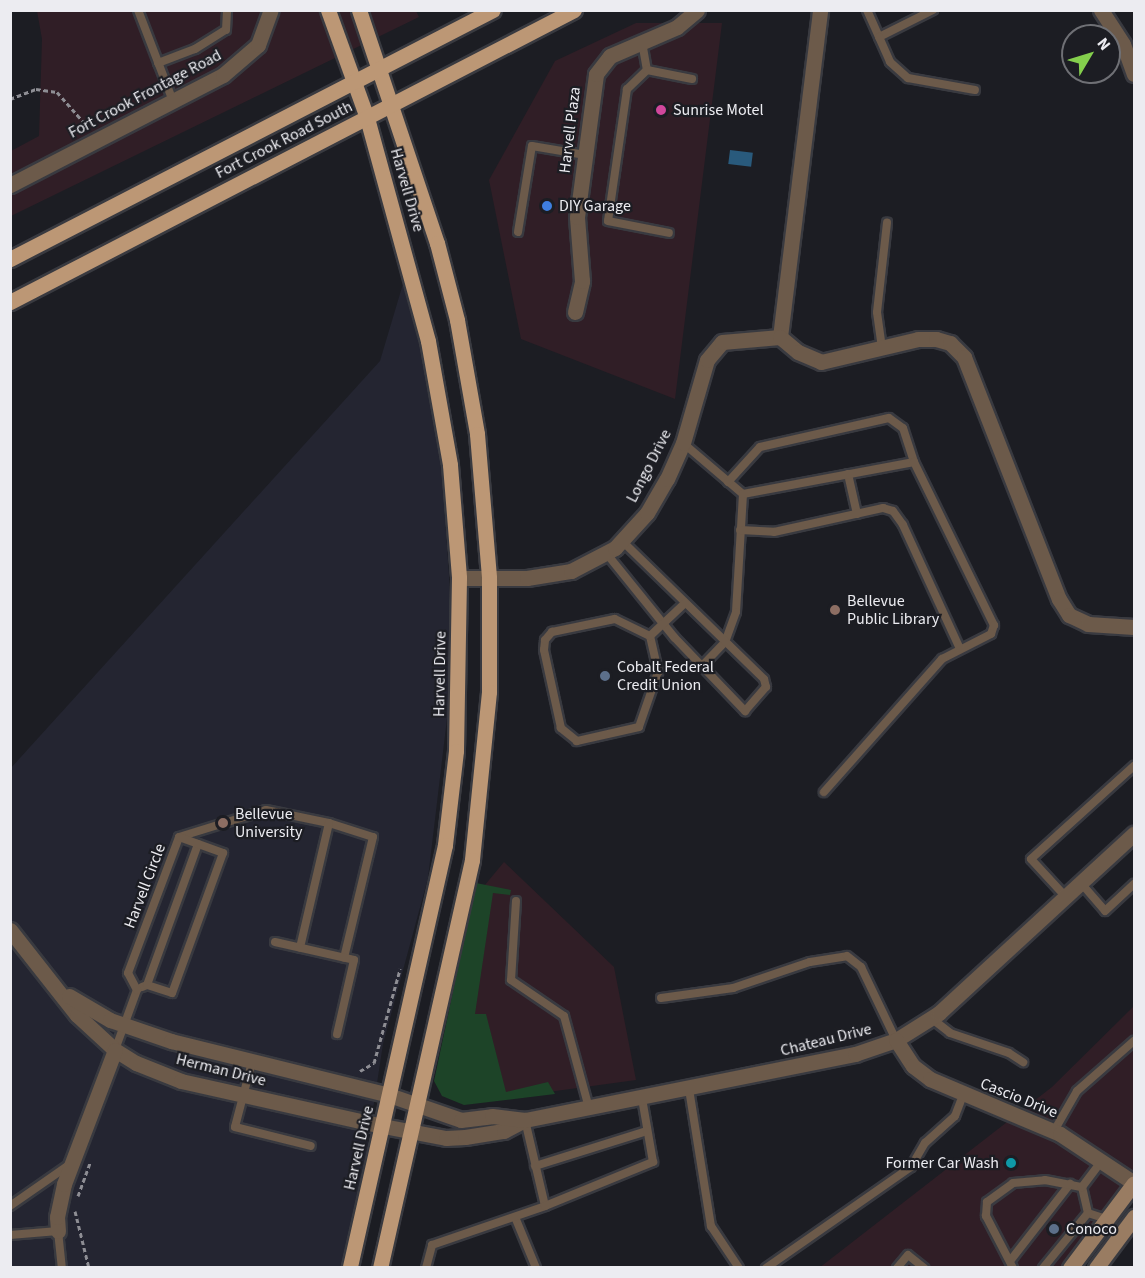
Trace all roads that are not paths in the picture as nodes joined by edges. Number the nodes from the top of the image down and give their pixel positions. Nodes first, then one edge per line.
1 (138, 10) edge
2 (227, 10) edge
3 (271, 10) edge
4 (328, 10) edge
5 (359, 10) edge
6 (493, 10) edge
7 (573, 10) edge
8 (698, 10) edge
9 (820, 10) edge
10 (867, 10) edge
11 (933, 10) edge
12 (1101, 10) edge
13 (879, 37) junction
14 (642, 42) junction
15 (159, 63) junction
16 (380, 69) junction
17 (646, 70) junction
18 (1134, 74) edge
19 (692, 79) dead end
20 (354, 82) junction
21 (975, 90) dead end
22 (173, 101) junction
23 (393, 104) junction
24 (367, 118) junction
25 (585, 155) junction
26 (10, 185) edge
27 (886, 223) dead end
28 (518, 232) dead end
29 (669, 233) dead end
30 (10, 259) edge
31 (10, 302) edge
32 (575, 312) dead end
33 (780, 337) junction
34 (882, 348) junction
35 (683, 443) junction
36 (914, 462) junction
37 (848, 474) junction
38 (728, 482) junction
39 (743, 494) junction
40 (857, 514) junction
41 (740, 530) junction
42 (622, 542) junction
43 (607, 554) junction
44 (459, 578) junction
45 (489, 578) junction
46 (685, 603) junction
47 (664, 624) junction
48 (1134, 627) edge
49 (650, 636) junction
50 (725, 642) junction
51 (960, 649) junction
52 (701, 667) junction
53 (1134, 766) edge
54 (824, 792) dead end
55 (329, 824) junction
56 (1134, 834) edge
57 (179, 837) junction
58 (198, 844) junction
59 (1080, 882) junction
60 (1134, 884) edge
61 (1065, 896) junction
62 (516, 901) dead end
63 (10, 930) edge
64 (275, 942) dead end
65 (300, 948) junction
66 (344, 958) junction
67 (51, 984) junction
68 (147, 985) junction
69 (136, 990) junction
70 (661, 998) dead end
71 (931, 1018) junction
72 (123, 1024) junction
73 (337, 1034) dead end
74 (896, 1040) junction
75 (1134, 1041) edge
76 (116, 1050) junction
77 (252, 1062) junction
78 (1023, 1062) dead end
79 (689, 1089) junction
80 (244, 1095) junction
81 (389, 1095) junction
82 (963, 1095) junction
83 (642, 1098) junction
84 (418, 1104) junction
85 (589, 1108) junction
86 (525, 1120) junction
87 (383, 1126) junction
88 (647, 1131) junction
89 (1054, 1131) junction
90 (413, 1132) junction
91 (311, 1146) dead end
92 (1102, 1160) junction
93 (72, 1163) junction
94 (535, 1166) junction
95 (1134, 1183) edge
96 (1070, 1184) junction
97 (1082, 1187) junction
98 (10, 1206) edge
99 (545, 1206) junction
100 (1088, 1212) junction
101 (515, 1217) junction
102 (1134, 1217) edge
103 (1107, 1219) junction
104 (58, 1231) junction
105 (10, 1235) edge
106 (1011, 1264) edge
107 (62, 1268) edge
108 (350, 1268) edge
109 (380, 1268) edge
110 (426, 1268) edge
111 (536, 1268) edge
112 (739, 1268) edge
113 (766, 1268) edge
114 (897, 1268) edge
115 (924, 1268) edge
116 (1043, 1268) edge
117 (1070, 1268) edge
118 (1096, 1268) edge

1 - 15 lane
2 - 15 lane
3 - 22 street, Fort Crook Frontage Road
4 - 20 main road, Harvell Drive
5 - 16 main road, Harvell Drive
6 - 16 main road, Fort Crook Road South
7 - 23 main road, Fort Crook Road South
8 - 14 street, Harvell Plaza
9 - 33 street
10 - 13 lane
11 - 13 lane
12 - 18 street
13 - 21 lane
14 - 17 lane
14 - 25 street, Harvell Plaza
15 - 22 lane
16 - 20 main road, Fort Crook Road South
16 - 23 main road, Harvell Drive
17 - 19 lane
17 - 29 lane
20 - 24 main road, Harvell Drive
20 - 30 main road, Fort Crook Road South
22 - 26 street, Fort Crook Frontage Road
23 - 24 main road, Fort Crook Road South
23 - 45 main road, Harvell Drive
24 - 31 main road, Fort Crook Road South
24 - 44 main road, Harvell Drive
25 - 28 lane
25 - 32 street, Harvell Plaza
27 - 34 lane
33 - 34 street
33 - 35 street, Longo Drive
34 - 48 street
35 - 38 lane
35 - 42 street, Longo Drive
36 - 37 lane
36 - 38 lane
36 - 51 lane
37 - 39 lane
37 - 40 lane
38 - 39 lane
39 - 41 lane
40 - 41 lane
40 - 51 lane
41 - 50 lane
42 - 43 street, Longo Drive
42 - 46 lane
43 - 45 street, Longo Drive
43 - 47 lane
44 - 45 street, Longo Drive
44 - 81 main road, Harvell Drive
45 - 84 main road, Harvell Drive
46 - 47 lane
46 - 50 lane
47 - 49 lane
47 - 52 lane
49 - 49 lane
50 - 52 lane
50 - 52 lane
51 - 54 lane
53 - 61 lane
55 - 57 lane
55 - 65 lane
55 - 66 lane
56 - 59 street, Chateau Drive
57 - 58 lane, Harvell Circle
57 - 69 lane, Harvell Circle
58 - 68 lane
58 - 68 lane, Harvell Circle
59 - 60 lane
59 - 61 street, Chateau Drive
61 - 71 street, Chateau Drive
62 - 85 lane
63 - 67 street, Herman Drive
64 - 65 lane
65 - 66 lane
66 - 73 lane
67 - 72 street, Herman Drive
67 - 76 street, Herman Drive
68 - 69 lane
69 - 72 lane, Harvell Circle
70 - 74 lane
71 - 74 street, Chateau Drive
71 - 78 lane
72 - 76 lane, Harvell Circle
72 - 77 street, Herman Drive
74 - 79 street, Chateau Drive
74 - 82 street, Cascio Drive
75 - 89 lane
76 - 80 street, Herman Drive
76 - 93 street
77 - 80 lane
77 - 81 street, Herman Drive
79 - 83 street, Chateau Drive
79 - 112 lane
80 - 87 street, Herman Drive
80 - 91 lane
81 - 84 street, Herman Drive
81 - 87 main road, Harvell Drive
82 - 89 street, Cascio Drive
82 - 113 lane
83 - 85 street, Chateau Drive
83 - 88 lane
84 - 86 street, Chateau Drive
84 - 90 main road, Harvell Drive
85 - 86 street, Chateau Drive
86 - 90 street, Chateau Drive
86 - 94 lane
87 - 90 street, Herman Drive
87 - 108 main road, Harvell Drive
88 - 94 lane
88 - 99 lane
89 - 92 street, Cascio Drive
90 - 109 main road, Harvell Drive
92 - 95 street, Cascio Drive
92 - 97 lane
93 - 98 lane
93 - 104 street
94 - 99 lane
95 - 103 main road
96 - 97 lane
96 - 106 lane
96 - 106 lane
97 - 100 lane
99 - 101 lane
100 - 103 lane
100 - 116 lane
101 - 110 lane
101 - 111 lane
102 - 118 main road
103 - 117 main road
104 - 105 lane
104 - 107 lane
114 - 115 lane

